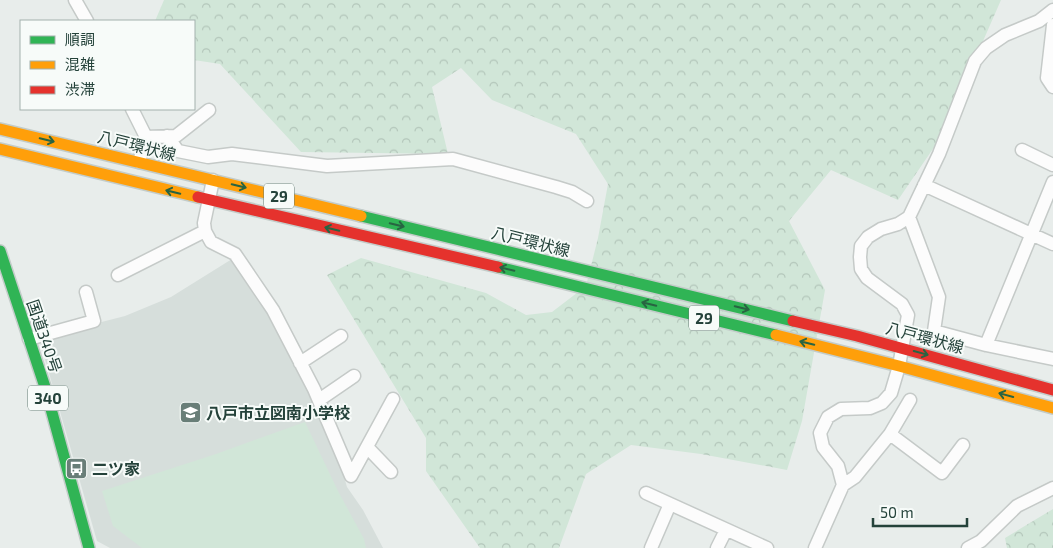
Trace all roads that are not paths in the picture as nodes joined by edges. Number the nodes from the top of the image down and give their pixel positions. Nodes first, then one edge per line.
1 (75, 0) edge
2 (1053, 10) edge
3 (86, 20) edge
4 (1053, 25) edge
5 (1053, 87) edge
6 (132, 110) edge
7 (209, 110) dead end
8 (0, 129) edge
9 (166, 136) junction
10 (146, 137) junction
11 (0, 149) edge
12 (1022, 150) dead end
13 (139, 162) junction
14 (1053, 165) edge
15 (213, 180) junction
16 (1053, 182) edge
17 (924, 185) junction
18 (209, 200) junction
19 (587, 201) dead end
20 (909, 216) junction
21 (205, 231) junction
22 (1031, 233) junction
23 (1053, 244) edge
24 (0, 251) edge
25 (118, 275) dead end
26 (86, 292) dead end
27 (341, 336) dead end
28 (29, 339) junction
29 (986, 345) junction
30 (902, 348) junction
31 (1053, 359) edge
32 (300, 363) junction
33 (898, 366) junction
34 (354, 376) dead end
35 (1053, 390) edge
36 (319, 400) junction
37 (393, 400) dead end
38 (910, 400) dead end
39 (1053, 408) edge
40 (890, 434) junction
41 (963, 445) dead end
42 (367, 447) junction
43 (391, 472) dead end
44 (843, 485) junction
45 (1053, 488) edge
46 (646, 493) dead end
47 (670, 504) junction
48 (726, 530) junction
49 (89, 548) edge
50 (651, 548) edge
51 (717, 548) edge
52 (767, 548) edge
53 (815, 548) edge
54 (968, 548) edge

1 - 3 street
2 - 17 street
4 - 5 street
6 - 10 street
7 - 9 street
8 -> 13 main road, 八戸環状線 / 29
9 - 10 street
9 - 19 street
10 - 13 street
18 -> 11 main road, 八戸環状線 / 29
12 - 14 street
13 - 15 main road, 八戸環状線 / 29
15 - 18 street
15 -> 30 main road, 八戸環状線 / 29
16 - 22 street
17 - 20 street
17 - 22 street
18 - 21 street
33 -> 18 main road, 八戸環状線 / 29
20 - 29 street
20 - 30 street
21 - 25 street
21 - 32 street
22 - 23 street
22 - 29 street
24 - 28 main road, 国道340号 / 340
26 - 28 street
27 - 32 street
28 - 49 main road, 国道340号 / 340
29 - 31 street
30 - 33 street
30 -> 35 main road, 八戸環状線 / 29
32 - 36 street
39 -> 33 main road, 八戸環状線 / 29
33 - 44 street
34 - 36 street
36 - 42 street
37 - 42 street
38 - 40 street
40 - 41 street
40 - 44 street
42 - 43 street
44 - 53 street
45 - 54 street
46 - 47 street
47 - 48 street
47 - 50 street
48 - 51 street
48 - 52 street

